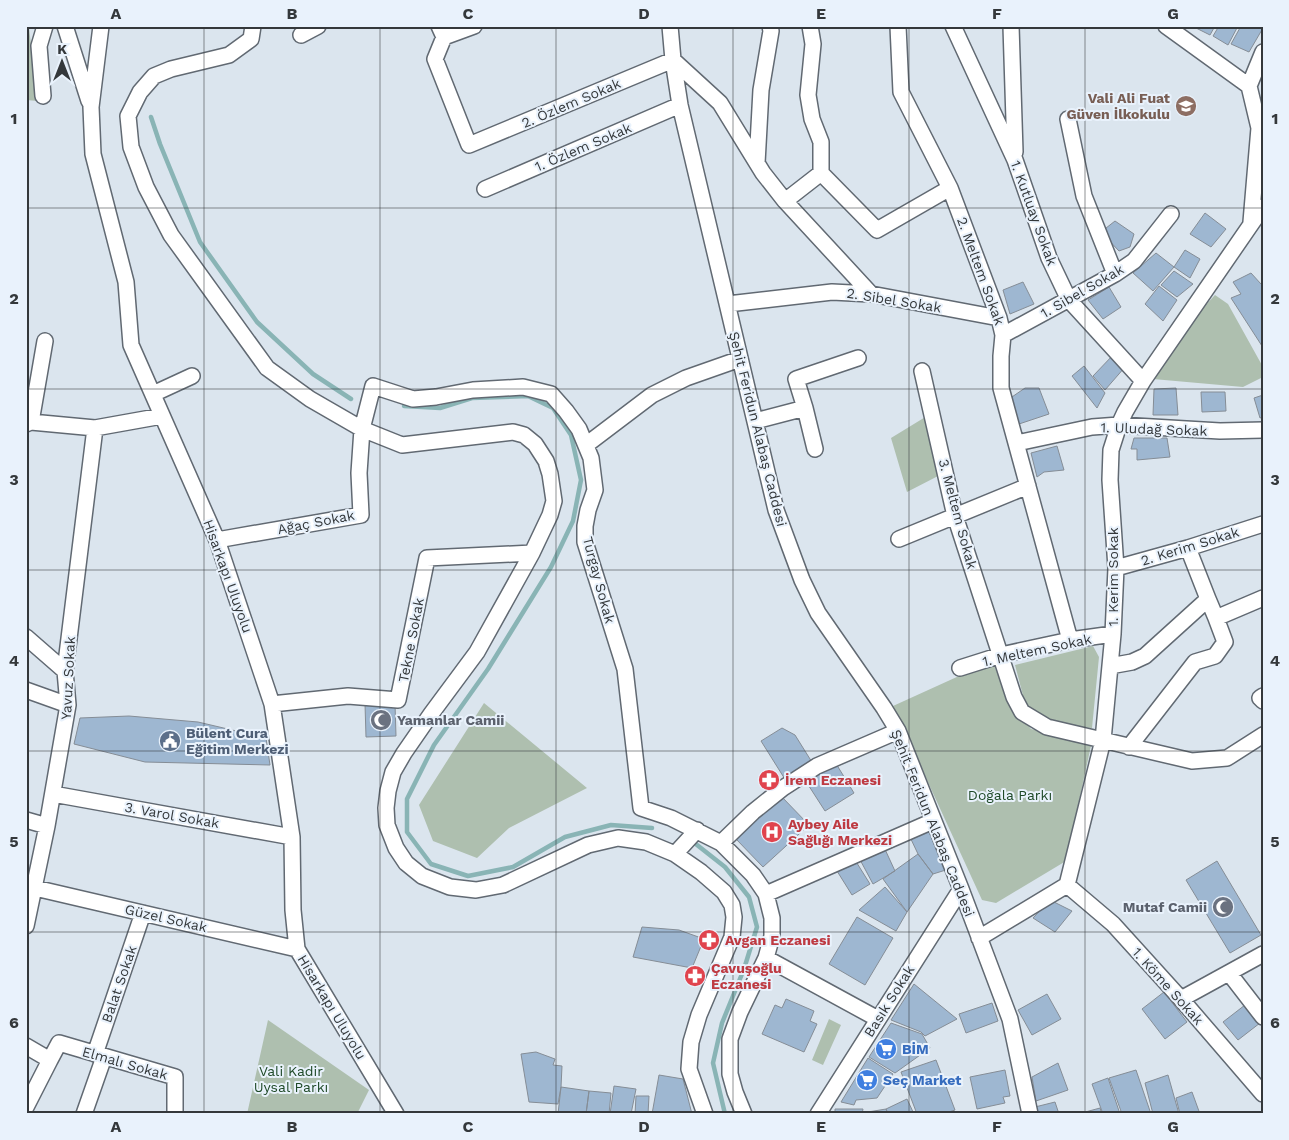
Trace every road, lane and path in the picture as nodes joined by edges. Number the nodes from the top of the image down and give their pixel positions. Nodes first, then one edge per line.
1 (45, 26) edge
2 (65, 26) edge
3 (101, 26) edge
4 (253, 26) edge
5 (318, 26) edge
6 (474, 26) edge
7 (670, 26) edge
8 (770, 26) edge
9 (810, 26) edge
10 (898, 26) edge
11 (954, 26) edge
12 (1011, 26) edge
13 (1166, 26) edge
14 (442, 32) edge
15 (301, 35) dead end
16 (1263, 52) edge
17 (673, 60) junction
18 (1249, 86) junction
19 (43, 96) dead end
20 (680, 105) junction
21 (91, 107) junction
22 (1068, 119) dead end
23 (1015, 160) junction
24 (758, 164) junction
25 (821, 173) junction
26 (950, 188) junction
27 (485, 189) dead end
28 (785, 201) junction
29 (1263, 207) edge
30 (1171, 214) dead end
31 (1251, 225) junction
32 (1115, 274) junction
33 (871, 294) junction
34 (1069, 300) junction
35 (728, 304) junction
36 (999, 318) junction
37 (1003, 335) junction
38 (45, 341) dead end
39 (858, 358) dead end
40 (740, 359) junction
41 (922, 371) dead end
42 (192, 376) dead end
43 (1143, 382) junction
44 (153, 394) junction
45 (805, 408) junction
46 (162, 416) junction
47 (756, 421) junction
48 (28, 422) edge
49 (1119, 425) junction
50 (95, 428) junction
51 (362, 429) junction
52 (1263, 430) edge
53 (1017, 443) junction
54 (586, 445) junction
55 (815, 449) dead end
56 (1028, 486) junction
57 (955, 516) junction
58 (1263, 524) edge
59 (899, 539) dead end
60 (217, 540) junction
61 (1188, 548) junction
62 (532, 553) junction
63 (1116, 568) junction
64 (1263, 598) edge
65 (1208, 599) junction
66 (1216, 618) junction
67 (1113, 634) junction
68 (26, 637) edge
69 (1070, 640) junction
70 (1001, 655) junction
71 (1110, 666) junction
72 (960, 668) dead end
73 (66, 671) junction
74 (26, 690) edge
75 (1263, 696) edge
76 (1263, 701) edge
77 (68, 704) junction
78 (272, 704) junction
79 (898, 731) junction
80 (1263, 735) edge
81 (1102, 740) junction
82 (1128, 746) junction
83 (53, 794) junction
84 (26, 820) edge
85 (934, 821) junction
86 (47, 826) junction
87 (697, 830) junction
88 (292, 837) junction
89 (721, 843) junction
90 (675, 854) junction
91 (33, 878) edge
92 (1067, 885) junction
93 (961, 889) junction
94 (766, 894) junction
95 (143, 913) junction
96 (26, 926) edge
97 (979, 938) junction
98 (297, 949) junction
99 (1263, 954) edge
100 (766, 958) junction
101 (1229, 973) junction
102 (1181, 1000) junction
103 (1263, 1017) edge
104 (878, 1019) junction
105 (26, 1046) edge
106 (99, 1056) junction
107 (50, 1060) junction
108 (1263, 1094) edge
109 (26, 1107) edge
110 (84, 1114) edge
111 (175, 1114) edge
112 (396, 1114) edge
113 (705, 1114) edge
114 (744, 1114) edge
115 (818, 1114) edge
116 (1030, 1114) edge

1 - 19 street
2 - 21 street
3 - 21 street, Hisarkapı Uluyolu
4 - 51 street
5 - 15 street
6 - 14 street
7 - 17 street, Şehit Feridun Alabaş Caddesi
8 - 24 street
9 - 25 street
10 - 26 street, 2. Meltem Sokak
11 - 23 street, 1. Kutluay Sokak
12 - 23 street
13 - 18 street
14 - 17 street, 2. Özlem Sokak
16 - 18 street
17 - 20 street, Şehit Feridun Alabaş Caddesi
17 - 24 street
18 - 31 street
20 - 27 street, 1. Özlem Sokak
20 - 35 street, Şehit Feridun Alabaş Caddesi
21 - 44 street, Hisarkapı Uluyolu
22 - 32 street
23 - 34 street, 1. Kutluay Sokak
24 - 28 street
25 - 26 street
25 - 28 street
26 - 36 street, 2. Meltem Sokak
28 - 33 street
29 - 31 street, 1. Kerim Sokak
30 - 32 street, 1. Sibel Sokak
31 - 43 street, 1. Kerim Sokak
32 - 34 street, 1. Sibel Sokak
33 - 35 street, 2. Sibel Sokak
33 - 36 street, 2. Sibel Sokak
34 - 37 street, 1. Sibel Sokak
34 - 43 street, 1. Kutluay Sokak
35 - 40 street, Şehit Feridun Alabaş Caddesi
36 - 37 street, 2. Meltem Sokak
37 - 53 street, 2. Meltem Sokak
38 - 48 street
39 - 45 street
40 - 47 street, Şehit Feridun Alabaş Caddesi
40 - 54 street
41 - 57 street, 3. Meltem Sokak
42 - 44 street
43 - 49 street, 1. Kerim Sokak
44 - 46 street, Hisarkapı Uluyolu
45 - 47 street
45 - 55 street
46 - 50 street
46 - 60 street, Hisarkapı Uluyolu
47 - 79 street, Şehit Feridun Alabaş Caddesi
48 - 50 street
49 - 52 street, 1. Uludağ Sokak
49 - 53 street, 1. Uludağ Sokak
49 - 63 street, 1. Kerim Sokak
50 - 73 street, Yavuz Sokak
51 - 54 street, Turgay Sokak
51 - 60 street, Ağaç Sokak
51 - 62 street
53 - 56 street, 2. Meltem Sokak
54 - 87 street, Turgay Sokak
56 - 57 street
56 - 69 street, 2. Meltem Sokak
57 - 59 street
57 - 70 street, 3. Meltem Sokak
58 - 61 street, 2. Kerim Sokak
60 - 78 street, Hisarkapı Uluyolu
61 - 63 street, 2. Kerim Sokak
61 - 65 street
62 - 78 street, Tekne Sokak
62 - 90 street
63 - 67 street, 1. Kerim Sokak
64 - 66 street
65 - 66 street
65 - 71 street
66 - 82 street
67 - 69 street, 1. Meltem Sokak
67 - 71 street, 1. Kerim Sokak
68 - 73 street
69 - 70 street, 1. Meltem Sokak
70 - 72 street, 1. Meltem Sokak
70 - 81 street, 3. Meltem Sokak
71 - 81 street, 1. Kerim Sokak
73 - 77 street, Yavuz Sokak
74 - 77 street
75 - 76 street
77 - 83 street, Yavuz Sokak
78 - 88 street, Hisarkapı Uluyolu
79 - 85 street, Şehit Feridun Alabaş Caddesi
79 - 89 street
80 - 82 street, 3. Meltem Sokak
81 - 82 street, 3. Meltem Sokak
81 - 92 street, 1. Kerim Sokak
83 - 86 street, Yavuz Sokak
83 - 88 street, 3. Varol Sokak
84 - 86 street
85 - 93 street, Şehit Feridun Alabaş Caddesi
85 - 94 street
86 - 91 street, Yavuz Sokak
87 - 89 street
87 - 90 street
88 - 98 street, Hisarkapı Uluyolu
89 - 94 street
90 - 113 street
91 - 95 street, Güzel Sokak
91 - 96 street, Yavuz Sokak
92 - 97 street
92 - 102 street, 1. Köme Sokak
93 - 97 street, Şehit Feridun Alabaş Caddesi
93 - 104 street, Basık Sokak
94 - 100 street
95 - 98 street, Güzel Sokak
95 - 106 street, Balat Sokak
97 - 116 street, Şehit Feridun Alabaş Caddesi
98 - 112 street, Hisarkapı Uluyolu
99 - 101 street
100 - 104 street
100 - 114 street
101 - 102 street
101 - 103 street
102 - 108 street, 1. Köme Sokak
104 - 115 street, Basık Sokak
105 - 107 street
106 - 107 street, Elmalı Sokak
106 - 110 street, Balat Sokak
106 - 111 street, Elmalı Sokak
107 - 109 street

